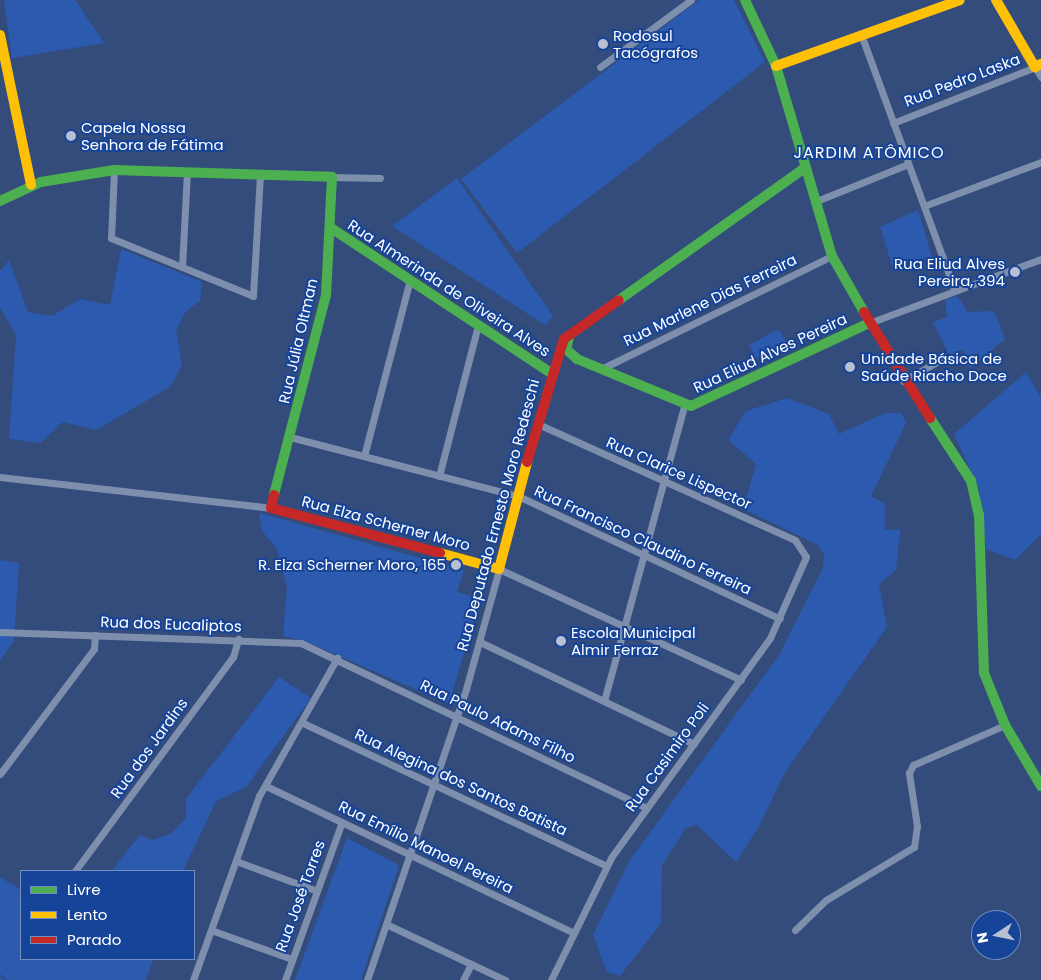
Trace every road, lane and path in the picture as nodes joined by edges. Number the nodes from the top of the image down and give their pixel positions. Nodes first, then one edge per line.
1 (691, 0) edge
2 (745, 0) edge
3 (960, 0) edge
4 (996, 0) edge
5 (862, 37) junction
6 (0, 38) edge
7 (776, 66) junction
8 (1038, 66) edge
9 (600, 67) dead end
10 (1041, 78) edge
11 (893, 123) junction
12 (1041, 162) edge
13 (908, 164) junction
14 (805, 168) junction
15 (114, 170) junction
16 (187, 171) junction
17 (260, 174) junction
18 (332, 177) junction
19 (380, 178) dead end
20 (31, 185) junction
21 (0, 201) edge
22 (814, 202) junction
23 (924, 206) junction
24 (331, 228) junction
25 (832, 256) junction
26 (1041, 259) edge
27 (182, 267) junction
28 (410, 280) junction
29 (955, 291) junction
30 (870, 323) junction
31 (478, 325) junction
32 (572, 332) junction
33 (944, 358) dead end
34 (577, 359) junction
35 (601, 369) junction
36 (551, 373) junction
37 (903, 381) junction
38 (684, 406) junction
39 (538, 424) junction
40 (290, 437) junction
41 (364, 456) junction
42 (439, 476) junction
43 (0, 477) edge
44 (664, 481) junction
45 (518, 496) junction
46 (271, 508) junction
47 (805, 552) joint
48 (644, 555) junction
49 (500, 569) junction
50 (780, 619) junction
51 (624, 626) junction
52 (0, 632) edge
53 (95, 635) junction
54 (238, 639) junction
55 (480, 642) junction
56 (337, 658) junction
57 (740, 680) junction
58 (604, 701) junction
59 (457, 716) junction
60 (303, 723) junction
61 (1004, 725) junction
62 (694, 744) junction
63 (1038, 773) edge
64 (0, 774) edge
65 (434, 785) junction
66 (266, 786) junction
67 (1041, 786) edge
68 (647, 808) junction
69 (342, 822) junction
70 (410, 854) junction
71 (236, 861) junction
72 (607, 866) junction
73 (76, 870) edge
74 (317, 891) junction
75 (386, 924) junction
76 (211, 930) junction
77 (795, 930) dead end
78 (574, 933) junction
79 (292, 959) junction
80 (471, 964) junction
81 (193, 980) edge
82 (285, 980) edge
83 (367, 980) edge
84 (463, 980) edge
85 (506, 980) edge
86 (551, 980) edge

1 - 9 street
2 - 7 street
3 - 5 street
4 - 8 street
5 - 7 street
5 - 11 street
6 - 20 street
7 - 14 street
8 - 10 street
8 - 11 street, Rua Pedro Laska
11 - 13 street
12 - 23 street
13 - 22 street
13 - 23 street
14 - 22 street
14 - 32 street, Rua Deputado Ernesto Moro Redeschi
15 - 16 street
15 - 20 street
15 - 27 street
16 - 17 street
16 - 27 street
17 - 18 street
17 - 27 street
18 - 19 street
18 - 24 street, Rua Júlia Oltman
20 - 21 street
22 - 25 street
23 - 29 street
24 - 28 street, Rua Almerinda de Oliveira Alves
24 - 40 street, Rua Júlia Oltman
25 - 30 street
25 - 35 street, Rua Marlene Dias Ferreira
26 - 29 street, Rua Eliud Alves Pereira
28 - 31 street, Rua Almerinda de Oliveira Alves
28 - 41 street
29 - 30 street, Rua Eliud Alves Pereira
30 - 37 street
30 - 38 street, Rua Eliud Alves Pereira
31 - 36 street, Rua Almerinda de Oliveira Alves
31 - 42 street
32 - 34 street
32 - 36 street, Rua Deputado Ernesto Moro Redeschi
33 - 37 street
34 - 35 street
34 - 36 street
35 - 38 street
36 - 39 street, Rua Deputado Ernesto Moro Redeschi
37 - 61 street
38 - 44 street, Rua Eliud Alves Pereira
39 - 44 street, Rua Clarice Lispector
39 - 45 street, Rua Deputado Ernesto Moro Redeschi
40 - 41 street, Rua Francisco Claudino Ferreira
40 - 46 street, Rua Júlia Oltman
41 - 42 street, Rua Francisco Claudino Ferreira
42 - 45 street, Rua Francisco Claudino Ferreira
43 - 46 street, Rua Elza Scherner Moro
44 - 47 street, Rua Clarice Lispector
44 - 48 street, Rua Eliud Alves Pereira
45 - 48 street, Rua Francisco Claudino Ferreira
45 - 49 street, Rua Deputado Ernesto Moro Redeschi
46 - 49 street, Rua Elza Scherner Moro
47 - 50 street, Rua Casimiro Poli
48 - 50 street, Rua Francisco Claudino Ferreira
48 - 51 street, Rua Eliud Alves Pereira
49 - 51 street, Rua Elza Scherner Moro
49 - 55 street, Rua Deputado Ernesto Moro Redeschi
50 - 57 street, Rua Casimiro Poli
51 - 57 street, Rua Elza Scherner Moro
51 - 58 street, Rua Eliud Alves Pereira
52 - 53 street, Rua dos Eucaliptos
53 - 54 street, Rua dos Eucaliptos
53 - 64 street
54 - 56 street, Rua dos Eucaliptos
54 - 73 street, Rua dos Jardins
55 - 58 street
55 - 59 street, Rua Deputado Ernesto Moro Redeschi
56 - 59 street, Rua Paulo Adams Filho
56 - 60 street
57 - 62 street, Rua Casimiro Poli
58 - 62 street
59 - 65 street, Rua Deputado Ernesto Moro Redeschi
59 - 68 street, Rua Paulo Adams Filho
60 - 65 street, Rua Alegina dos Santos Batista
60 - 66 street
61 - 63 street
61 - 77 street
62 - 68 street, Rua Casimiro Poli
63 - 67 street
65 - 70 street, Rua Deputado Ernesto Moro Redeschi
65 - 72 street, Rua Alegina dos Santos Batista
66 - 69 street, Rua Emílio Manoel Pereira
66 - 71 street
68 - 72 street, Rua Casimiro Poli
69 - 70 street, Rua Emílio Manoel Pereira
69 - 74 street, Rua José Torres
70 - 75 street, Rua Deputado Ernesto Moro Redeschi
70 - 78 street, Rua Emílio Manoel Pereira
71 - 74 street
71 - 76 street
72 - 78 street, Rua Casimiro Poli
74 - 79 street, Rua José Torres
75 - 80 street
75 - 83 street, Rua Deputado Ernesto Moro Redeschi
76 - 79 street
76 - 81 street
78 - 86 street, Rua Casimiro Poli
79 - 82 street, Rua José Torres
80 - 84 street
80 - 85 street

